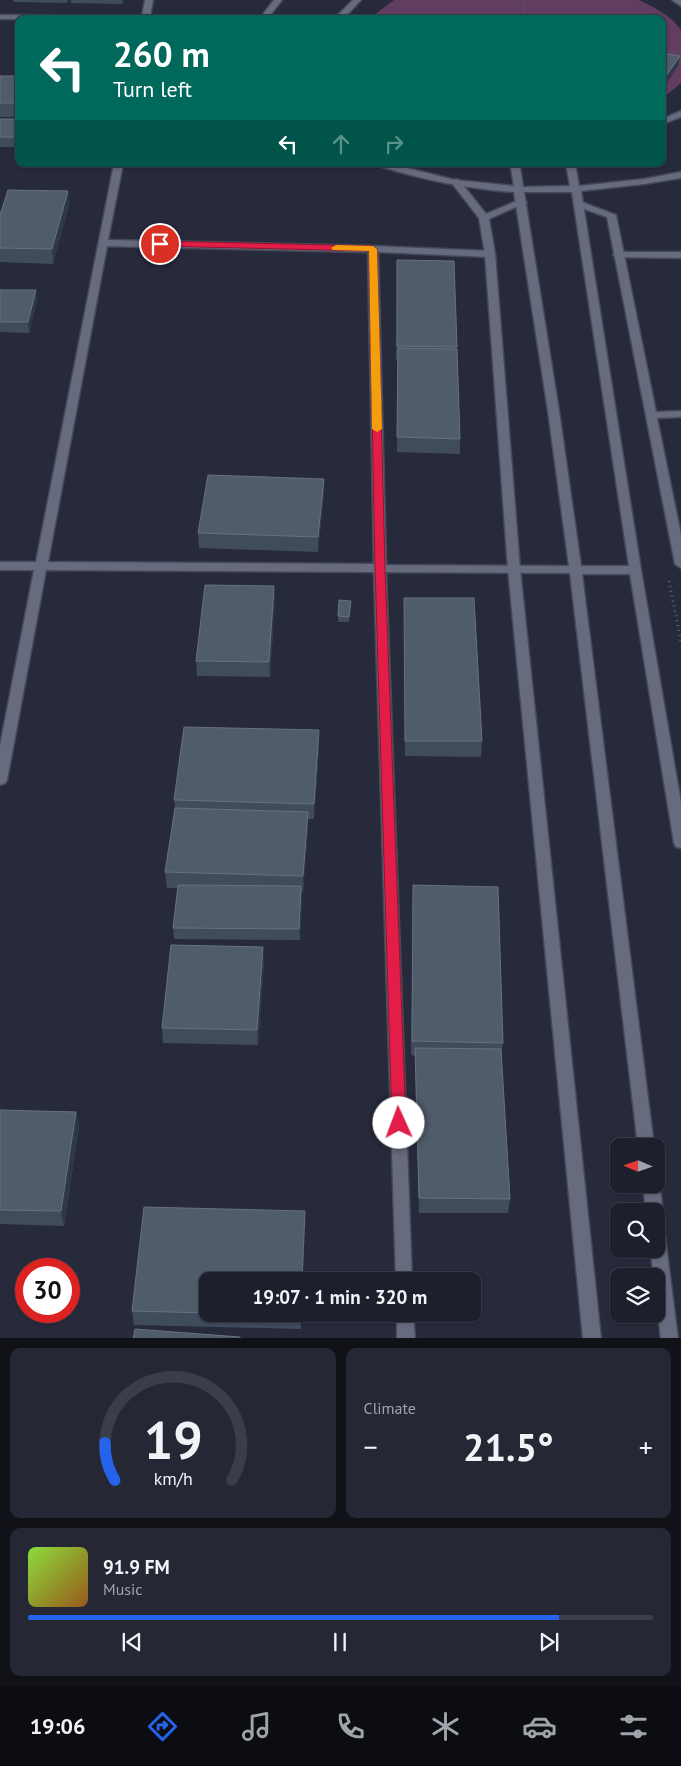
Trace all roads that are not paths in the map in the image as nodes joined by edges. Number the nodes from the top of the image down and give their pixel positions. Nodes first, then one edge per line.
1 (149, 0) edge
2 (278, 0) edge
3 (357, 0) edge
4 (676, 0) edge
5 (681, 4) edge
6 (146, 15) edge
7 (267, 15) edge
8 (342, 15) edge
9 (0, 17) edge
10 (15, 17) edge
11 (681, 114) edge
12 (666, 120) edge
13 (117, 167) edge
14 (391, 167) edge
15 (515, 167) edge
16 (571, 167) edge
17 (681, 175) edge
18 (456, 182) junction
19 (575, 190) junction
20 (520, 196) junction
21 (579, 204) junction
22 (484, 218) junction
23 (102, 242) junction
24 (373, 249) junction
25 (490, 254) junction
26 (618, 254) junction
27 (681, 255) edge
28 (681, 414) edge
29 (650, 415) junction
30 (681, 564) edge
31 (0, 566) edge
32 (41, 566) junction
33 (380, 568) junction
34 (514, 569) junction
35 (575, 570) junction
36 (635, 570) junction
37 (0, 780) edge
38 (681, 843) edge
39 (645, 1138) edge
40 (660, 1258) edge
41 (404, 1272) edge
42 (405, 1322) edge
43 (406, 1338) edge
44 (592, 1338) edge
45 (670, 1338) edge

1 - 6 street
2 - 7 street
3 - 8 street
4 - 5 street
9 - 10 street
11 - 12 street
13 - 23 street
14 - 18 street
15 - 20 street
16 - 19 street
17 - 19 street
18 - 20 street
18 - 22 street
19 - 20 street
19 - 21 street
20 - 22 street
20 - 35 street
21 - 26 street
21 - 36 street
22 - 25 street
23 - 24 street
23 - 32 street
24 - 25 street
24 - 33 street
25 - 34 street
26 - 27 street
26 - 29 street
28 - 29 street
29 - 30 street
31 - 32 street
32 - 33 street
32 - 37 street
33 - 34 street
33 - 41 street
34 - 35 street
34 - 44 street
35 - 36 street
35 - 39 street
36 - 38 street
40 - 45 street
42 - 43 street

